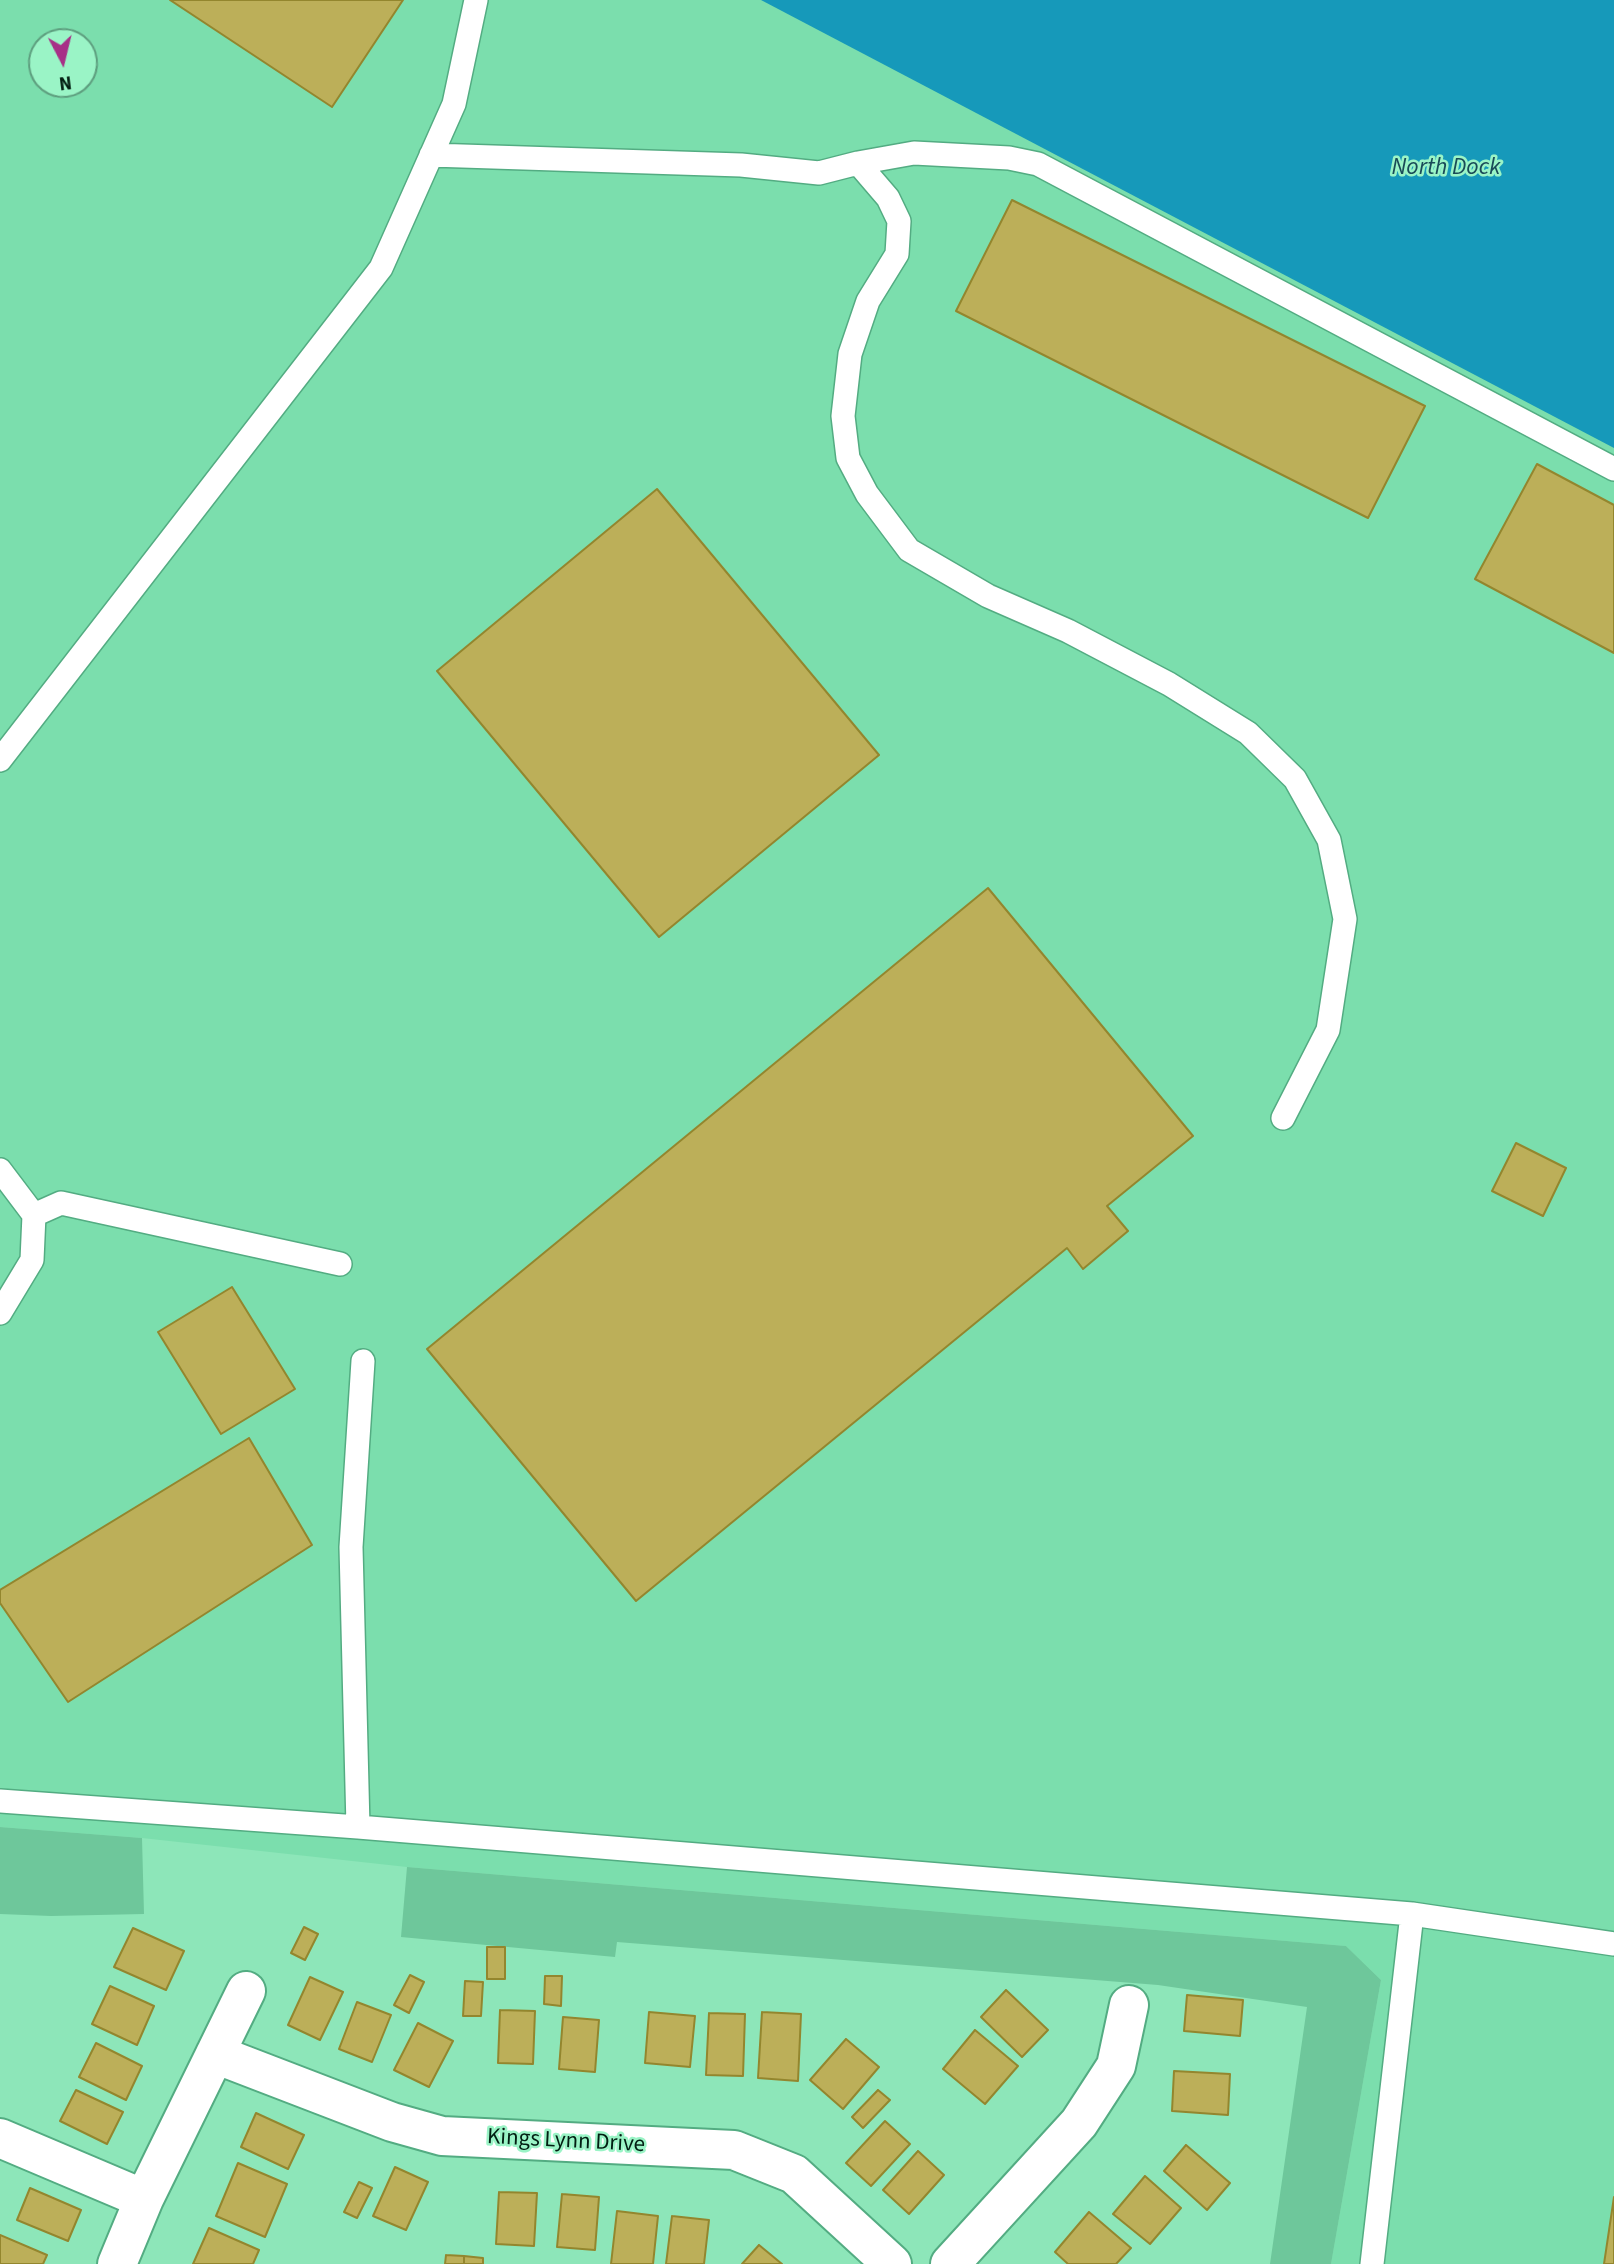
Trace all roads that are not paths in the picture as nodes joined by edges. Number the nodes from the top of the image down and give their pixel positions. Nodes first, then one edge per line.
1 (476, 0) edge
2 (432, 155) junction
3 (858, 163) junction
4 (1614, 469) edge
5 (0, 760) edge
6 (1283, 1118) dead end
7 (0, 1170) edge
8 (34, 1215) junction
9 (340, 1264) dead end
10 (0, 1313) edge
11 (363, 1360) dead end
12 (0, 1801) edge
13 (358, 1826) junction
14 (1412, 1914) junction
15 (1614, 1944) edge
16 (246, 1991) dead end
17 (1129, 2005) dead end
18 (215, 2054) junction
19 (0, 2138) edge
20 (144, 2199) junction
21 (117, 2264) edge
22 (892, 2264) edge
23 (950, 2264) edge
24 (1372, 2264) edge

1 - 2 lane
2 - 3 lane
2 - 5 lane
3 - 4 lane
3 - 6 lane
7 - 8 lane
8 - 9 lane
8 - 10 lane
11 - 13 lane
12 - 13 lane
13 - 14 lane
14 - 15 lane
14 - 24 lane
16 - 18 street
17 - 23 street
18 - 20 street
18 - 22 street, Kings Lynn Drive
19 - 20 street
20 - 21 street

